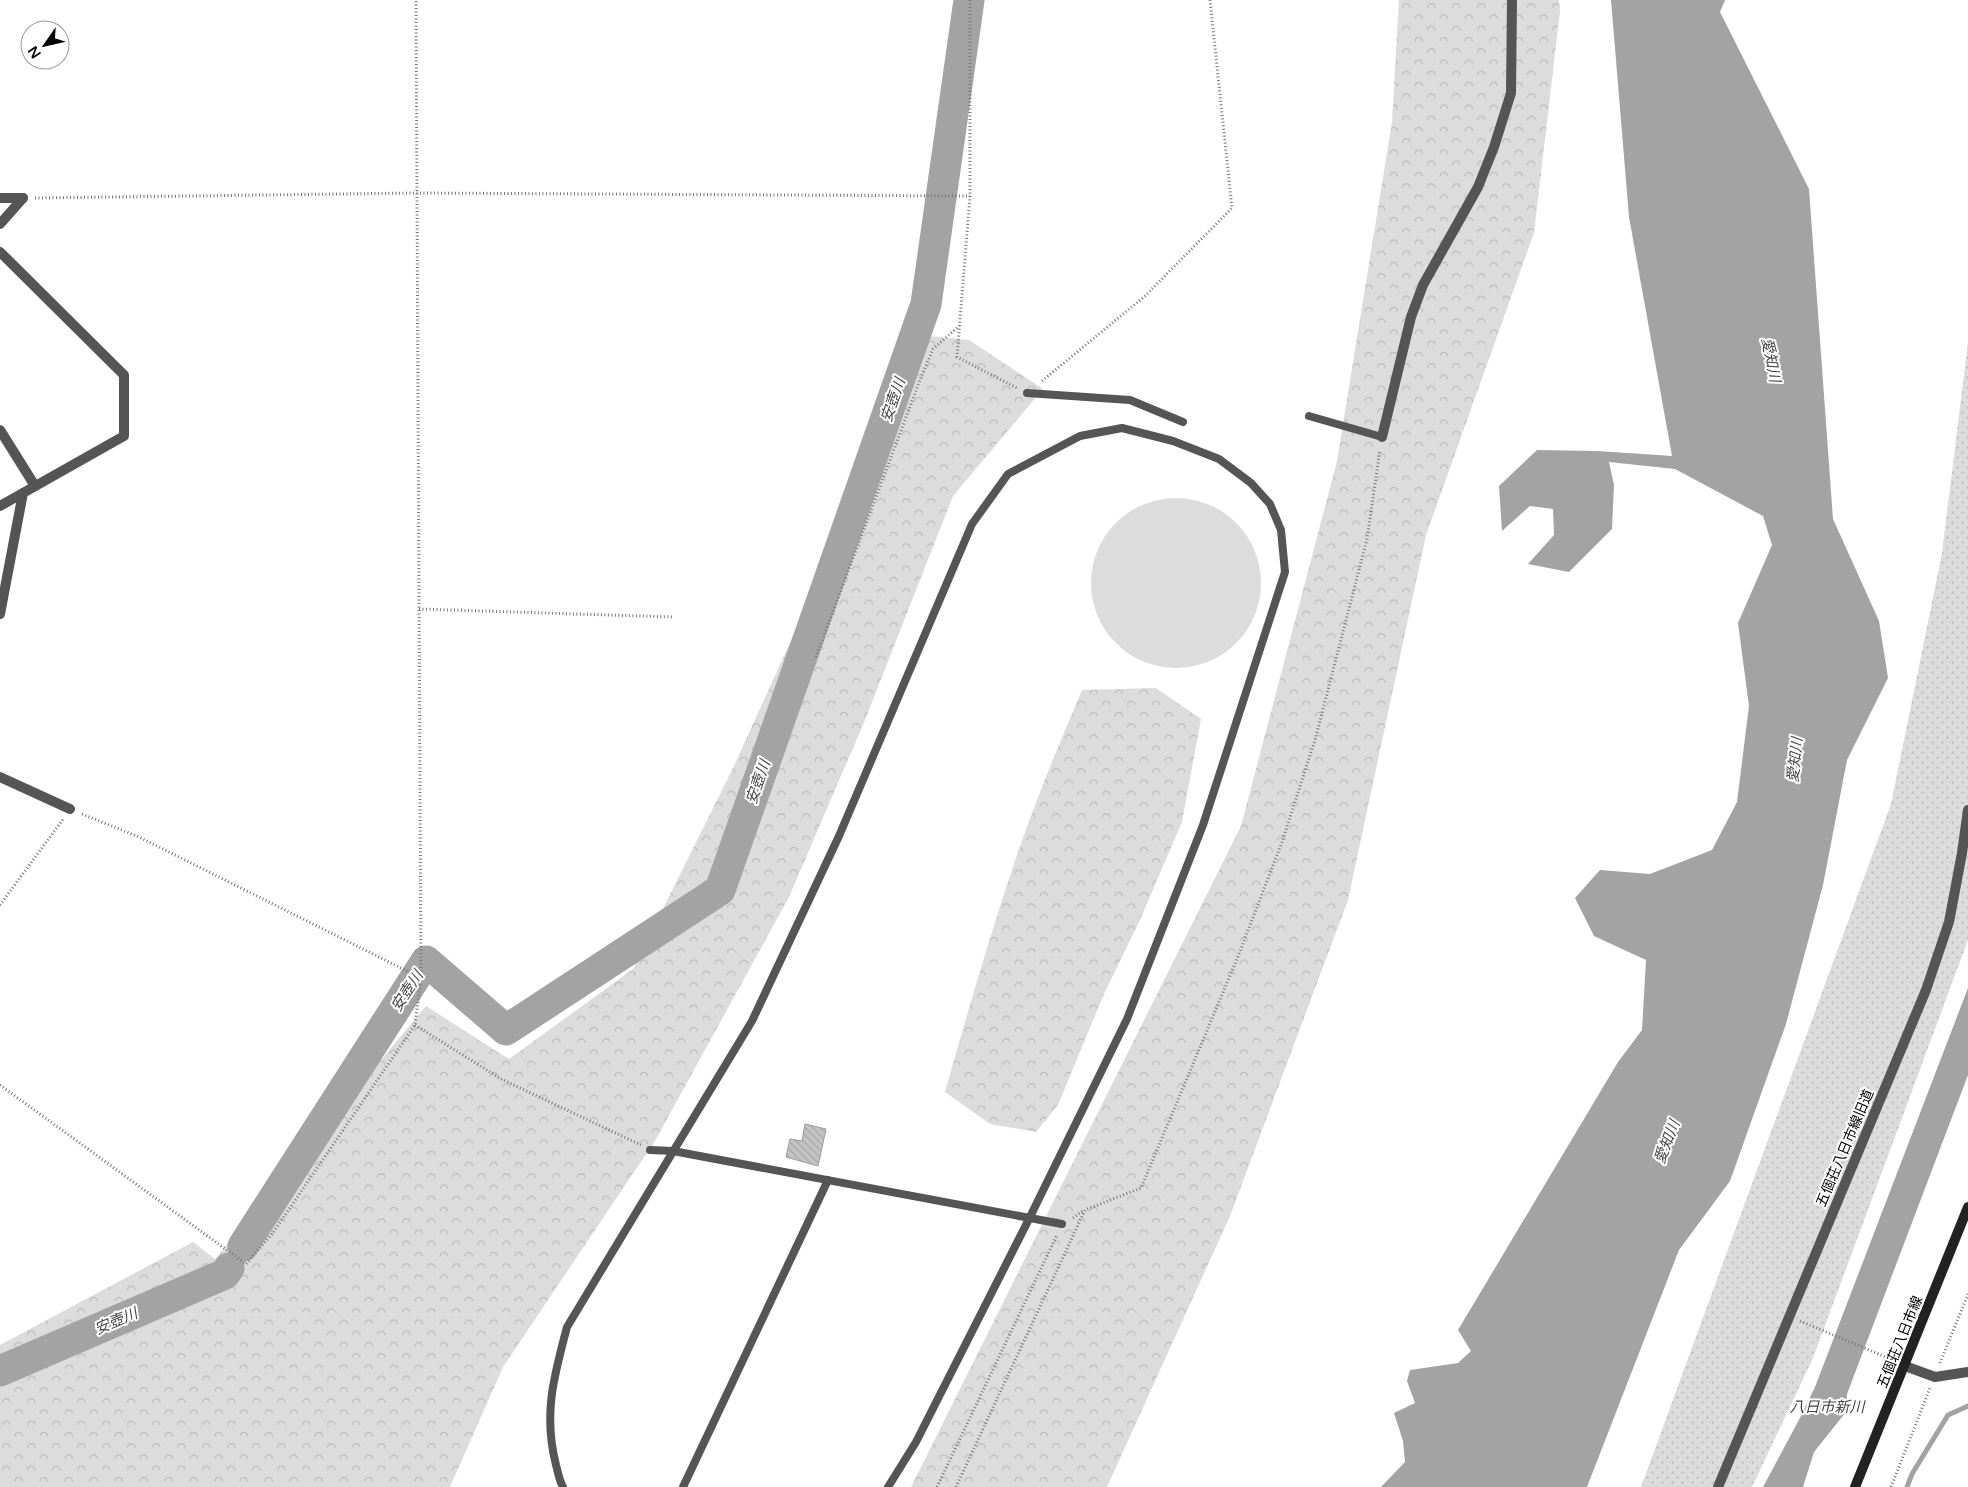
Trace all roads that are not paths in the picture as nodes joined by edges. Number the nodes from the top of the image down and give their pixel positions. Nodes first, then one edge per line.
1 (1512, 0) edge
2 (0, 198) edge
3 (0, 224) edge
4 (0, 252) edge
5 (1027, 394) road end
6 (1309, 416) dead end
7 (1183, 422) dead end
8 (0, 430) edge
9 (1382, 437) joint
10 (35, 486) junction
11 (22, 493) junction
12 (0, 506) edge
13 (0, 614) edge
14 (0, 777) edge
15 (70, 809) road end
16 (1968, 810) edge
17 (650, 1150) road end
18 (673, 1151) junction
19 (828, 1180) junction
20 (1968, 1207) edge
21 (1029, 1219) junction
22 (1062, 1224) road end
23 (1905, 1366) junction
24 (1968, 1372) edge
25 (563, 1487) edge
26 (683, 1487) edge
27 (888, 1487) edge
28 (1718, 1487) edge
29 (1855, 1487) edge

1 - 9 street
2 - 3 street
4 - 10 street
5 - 7 lane
6 - 9 lane
8 - 10 street
10 - 11 street
11 - 12 street
11 - 13 street
14 - 15 street
16 - 28 street, 五個荘八日市線旧道
17 - 18 lane
18 - 19 lane
18 - 21 lane
18 - 25 lane
19 - 21 lane
19 - 26 lane
20 - 23 main road, 五個荘八日市線
21 - 22 lane
21 - 27 lane
23 - 24 street
23 - 29 main road, 五個荘八日市線

